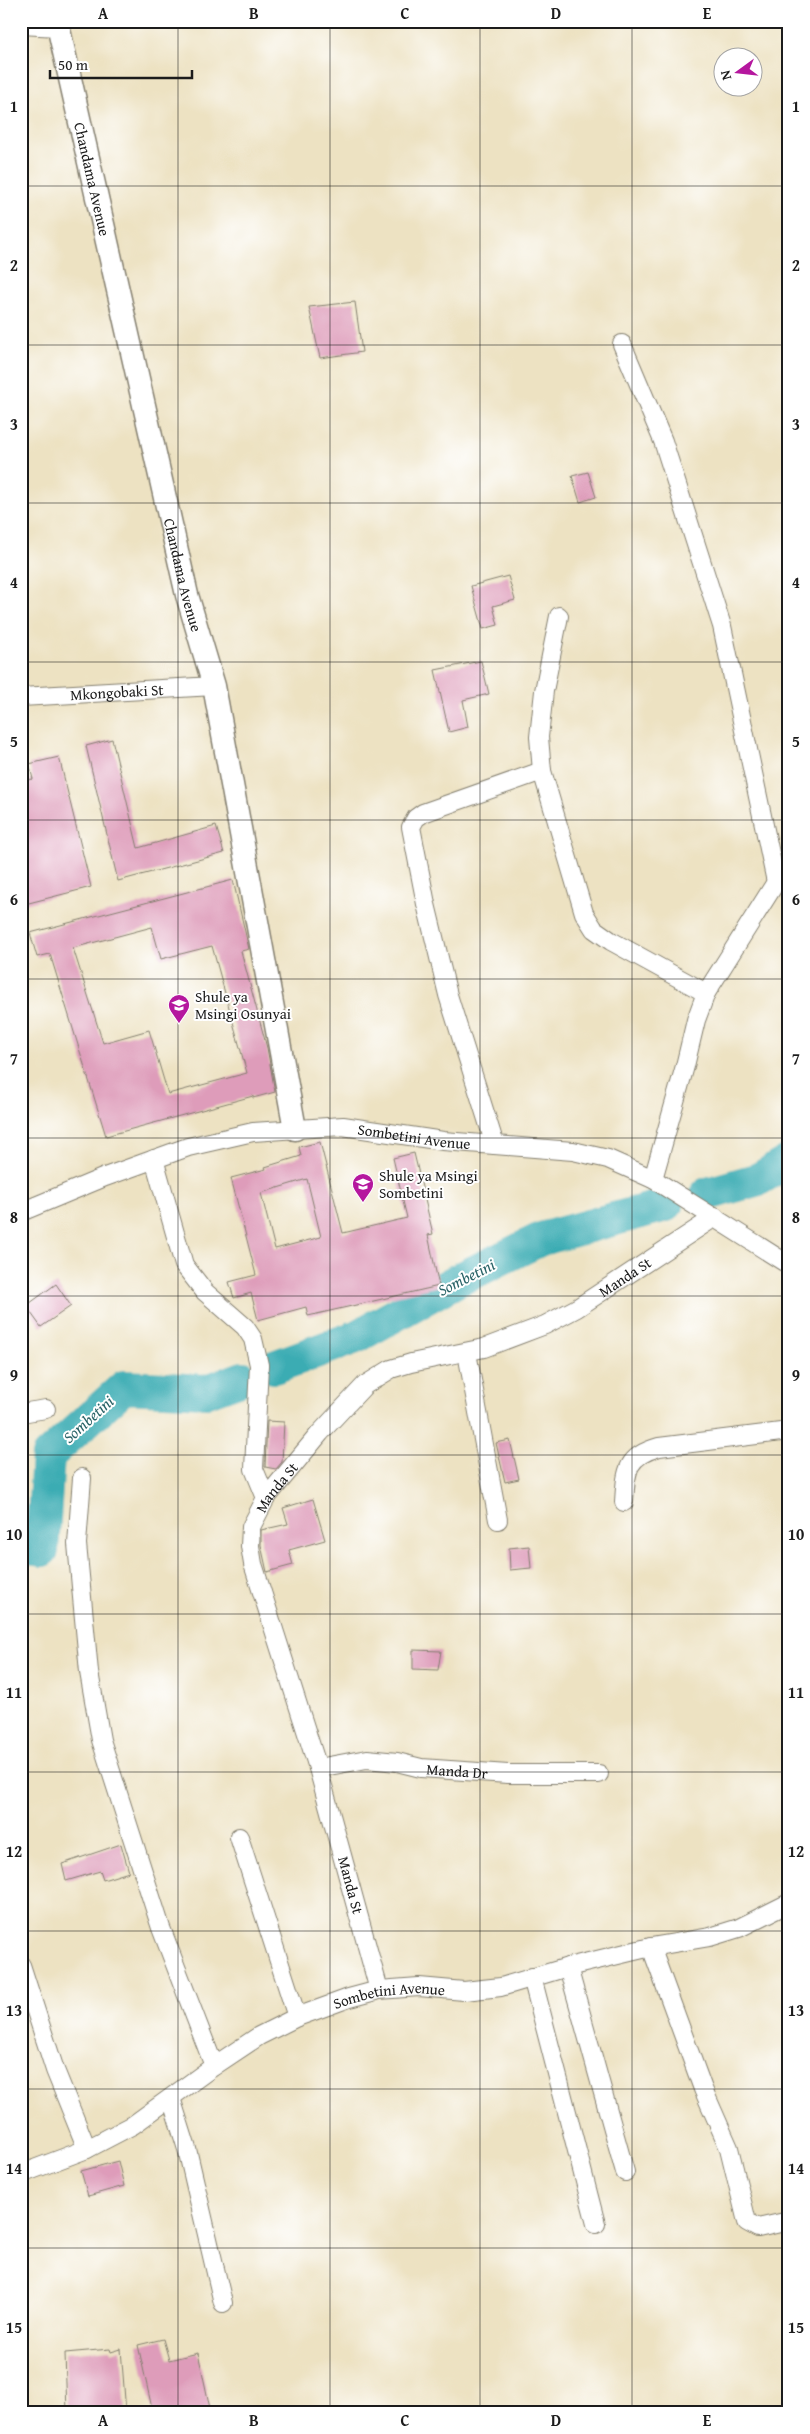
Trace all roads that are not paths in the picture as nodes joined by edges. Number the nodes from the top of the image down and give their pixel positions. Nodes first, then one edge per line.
1 (58, 24) edge
2 (21, 25) edge
3 (622, 344) dead end
4 (560, 616) dead end
5 (214, 686) junction
6 (21, 697) edge
7 (542, 771) junction
8 (789, 867) edge
9 (776, 882) junction
10 (706, 992) junction
11 (295, 1129) junction
12 (495, 1145) junction
13 (154, 1159) junction
14 (653, 1179) junction
15 (21, 1212) edge
16 (715, 1217) junction
17 (789, 1265) edge
18 (467, 1353) junction
19 (46, 1409) dead end
20 (21, 1414) edge
21 (789, 1431) edge
22 (82, 1478) dead end
23 (266, 1498) junction
24 (624, 1502) dead end
25 (498, 1520) dead end
26 (318, 1768) junction
27 (599, 1774) dead end
28 (239, 1837) dead end
29 (789, 1903) edge
30 (651, 1947) junction
31 (21, 1965) edge
32 (568, 1967) junction
33 (532, 1977) junction
34 (379, 1990) junction
35 (297, 2017) junction
36 (214, 2066) junction
37 (171, 2098) junction
38 (87, 2149) junction
39 (625, 2172) dead end
40 (21, 2174) edge
41 (789, 2221) edge
42 (596, 2224) dead end
43 (223, 2304) dead end

1 - 2 street
1 - 5 street, Chandama Avenue
3 - 9 street
4 - 7 street
5 - 6 street, Mkongobaki St
5 - 11 street, Chandama Avenue
7 - 10 street
7 - 12 street
8 - 9 street
9 - 10 street
10 - 14 street
11 - 12 street, Sombetini Avenue
11 - 13 street, Sombetini Avenue
12 - 14 street, Sombetini Avenue
13 - 15 street, Sombetini Avenue
13 - 23 street
14 - 16 street, Sombetini Avenue
16 - 17 street, Sombetini Avenue
16 - 18 street, Manda St
18 - 23 street, Manda St
18 - 25 street
19 - 20 street
21 - 24 street
22 - 36 street
23 - 26 street, Manda St
26 - 27 street, Manda Dr
26 - 34 street, Manda St
28 - 35 street
29 - 30 street, Sombetini Avenue
30 - 32 street, Sombetini Avenue
30 - 41 street
31 - 38 street
32 - 33 street, Sombetini Avenue
32 - 39 street
33 - 34 street, Sombetini Avenue
33 - 42 street
34 - 35 street, Sombetini Avenue
35 - 36 street, Sombetini Avenue
36 - 37 street, Sombetini Avenue
37 - 38 street, Sombetini Avenue
37 - 43 street
38 - 40 street, Sombetini Avenue

